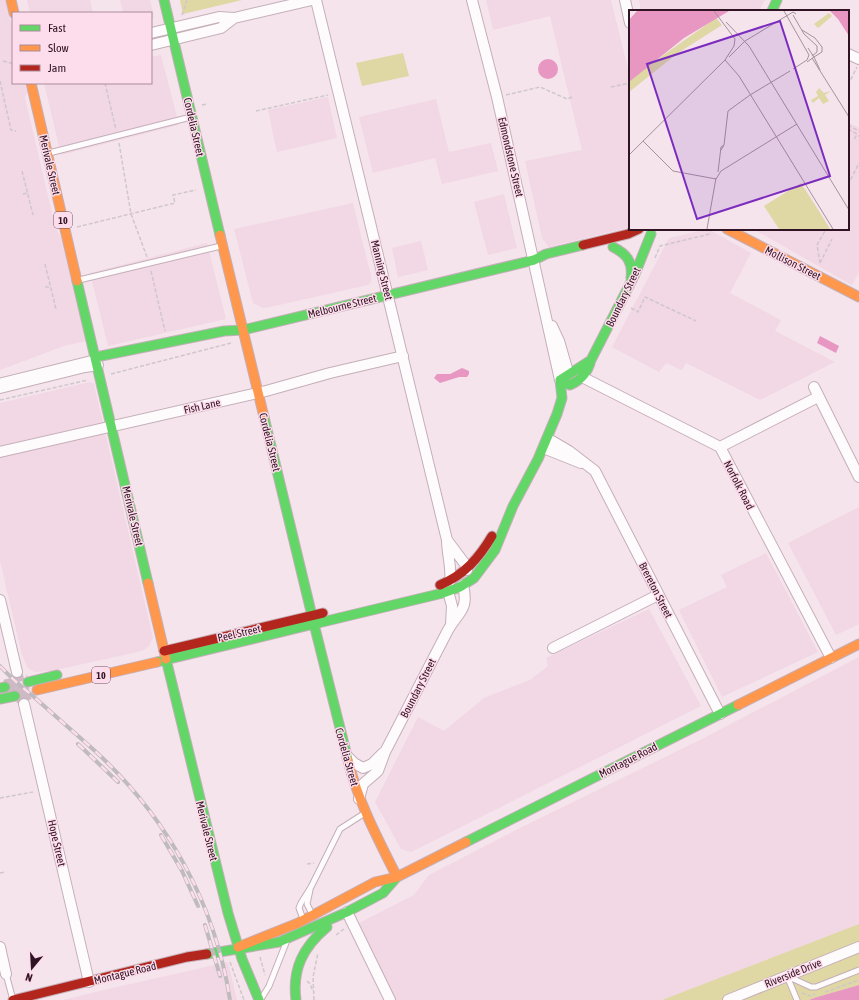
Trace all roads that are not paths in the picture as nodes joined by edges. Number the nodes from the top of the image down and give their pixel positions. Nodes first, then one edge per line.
1 (11, 0) edge
2 (164, 0) edge
3 (312, 0) edge
4 (316, 0) edge
5 (472, 0) edge
6 (625, 0) edge
7 (778, 0) edge
8 (773, 10) edge
9 (14, 12) edge
10 (234, 18) junction
11 (629, 18) edge
12 (171, 28) junction
13 (152, 33) edge
14 (173, 39) junction
15 (152, 45) edge
16 (849, 54) edge
17 (859, 59) edge
18 (31, 84) edge
19 (192, 117) junction
20 (48, 154) junction
21 (637, 230) edge
22 (729, 230) edge
23 (654, 231) edge
24 (222, 245) junction
25 (612, 247) junction
26 (534, 260) junction
27 (78, 281) junction
28 (629, 286) junction
29 (388, 295) junction
30 (859, 297) edge
31 (546, 314) junction
32 (243, 330) junction
33 (403, 356) junction
34 (592, 358) junction
35 (97, 361) junction
36 (568, 372) junction
37 (584, 378) junction
38 (560, 380) junction
39 (0, 382) edge
40 (570, 385) junction
41 (814, 387) dead end
42 (0, 388) edge
43 (258, 393) junction
44 (818, 397) junction
45 (112, 427) junction
46 (549, 445) junction
47 (720, 447) junction
48 (0, 452) edge
49 (538, 459) junction
50 (859, 477) edge
51 (513, 506) junction
52 (447, 540) junction
53 (467, 570) junction
54 (463, 585) junction
55 (449, 586) junction
56 (658, 595) junction
57 (0, 600) edge
58 (313, 620) junction
59 (451, 624) junction
60 (859, 644) edge
61 (553, 648) dead end
62 (162, 654) junction
63 (137, 657) dead end
64 (831, 658) junction
65 (96, 666) dead end
66 (17, 672) tunnel mouth
67 (66, 673) dead end
68 (28, 682) tunnel mouth
69 (37, 690) tunnel mouth
70 (15, 696) tunnel mouth
71 (0, 699) edge
72 (24, 704) dead end
73 (720, 714) junction
74 (385, 752) junction
75 (345, 754) junction
76 (359, 799) junction
77 (365, 813) junction
78 (397, 877) junction
79 (311, 887) junction
80 (347, 912) junction
81 (312, 915) junction
82 (303, 920) junction
83 (289, 938) junction
84 (0, 947) edge
85 (238, 947) junction
86 (859, 947) edge
87 (859, 970) edge
88 (6, 974) joint
89 (787, 976) junction
90 (89, 982) junction
91 (13, 1000) edge
92 (260, 1000) edge
93 (296, 1000) edge
94 (390, 1000) edge
95 (728, 1000) edge
96 (797, 1000) edge

1 - 9 main road
2 - 12 main road, Cordelia Street
3 - 10 street
4 - 29 street, Manning Street
5 - 26 street, Edmondstone Street
6 - 11 street
7 - 8 main road
10 - 12 street
10 - 14 street
12 - 13 street
12 - 14 main road, Cordelia Street
14 - 15 street
14 - 19 main road, Cordelia Street
16 - 17 street
18 - 20 main road, Merivale Street / 10
19 - 20 lane
19 - 24 main road, Cordelia Street
20 - 27 main road, Merivale Street / 10
21 - 26 main road, Melbourne Street
22 - 30 main road, Mollison Street
23 - 25 main road, Melbourne Street
23 - 28 main road, Boundary Street
24 - 27 lane
24 - 32 main road, Cordelia Street
25 - 26 main road, Melbourne Street
25 - 28 main road
26 - 29 main road, Melbourne Street
26 - 31 street, Edmondstone Street
27 - 35 main road, Merivale Street / 10
28 - 34 main road, Boundary Street
29 - 32 main road, Melbourne Street
29 - 33 street, Manning Street
31 - 36 street, Edmondstone Street
31 - 38 street, Edmondstone Street
32 - 35 main road, Melbourne Street
32 - 35 main road, Melbourne Street
32 - 43 main road, Cordelia Street
33 - 43 street, Fish Lane
33 - 52 street, Manning Street
34 - 36 main road, Boundary Street
34 - 37 main road, Boundary Street
35 - 39 lane
35 - 42 street, Melbourne Street
35 - 45 main road, Merivale Street / 10
36 - 38 main road, Boundary Street
36 - 40 main road
37 - 40 main road
37 - 47 street, Norfolk Road
38 - 40 main road
38 - 49 main road
40 - 46 main road
41 - 44 street
43 - 45 street, Fish Lane
43 - 58 main road, Cordelia Street
44 - 47 street
44 - 50 street
45 - 48 street, Fish Lane
45 - 62 main road, Merivale Street / 10
46 - 49 main road
46 - 56 street, Brereton Street
47 - 64 street, Norfolk Road
49 - 51 main road
51 - 53 main road
51 - 54 main road
52 - 53 street, Manning Street
52 - 55 street, Manning Street
53 - 54 main road
53 - 55 main road
54 - 55 main road
54 - 59 street, Boundary Street
55 - 58 main road, Peel Street
55 - 59 street, Boundary Street
56 - 61 street
56 - 73 street, Brereton Street
57 - 66 street
58 - 62 main road, Peel Street / 10
58 - 75 main road, Cordelia Street
59 - 74 street, Boundary Street
60 - 64 main road, Montague Road
62 - 69 main road, Peel Street / 10
62 - 85 main road, Merivale Street
63 - 65 main road, 10
64 - 73 main road, Montague Road
67 - 68 main road
70 - 71 main road
72 - 90 street, Hope Street
73 - 78 main road, Montague Road
74 - 75 street, Boundary Street
74 - 76 street, Boundary Street
75 - 76 main road, Cordelia Street
76 - 77 main road, Cordelia Street
77 - 78 main road, Cordelia Street
77 - 79 lane
78 - 80 main road, Montague Road
78 - 81 main road, Montague Road
79 - 81 lane
79 - 82 lane
80 - 83 main road, Montague Road
80 - 93 main road
80 - 94 street
81 - 82 main road, Montague Road
82 - 85 main road, Montague Road
83 - 85 main road, Montague Road
83 - 92 lane
84 - 88 street
85 - 90 main road, Montague Road
85 - 92 main road, Merivale Street
86 - 89 street, Riverside Drive
87 - 89 lane
88 - 91 lane
89 - 95 street, Riverside Drive
89 - 96 lane
90 - 91 main road, Montague Road

